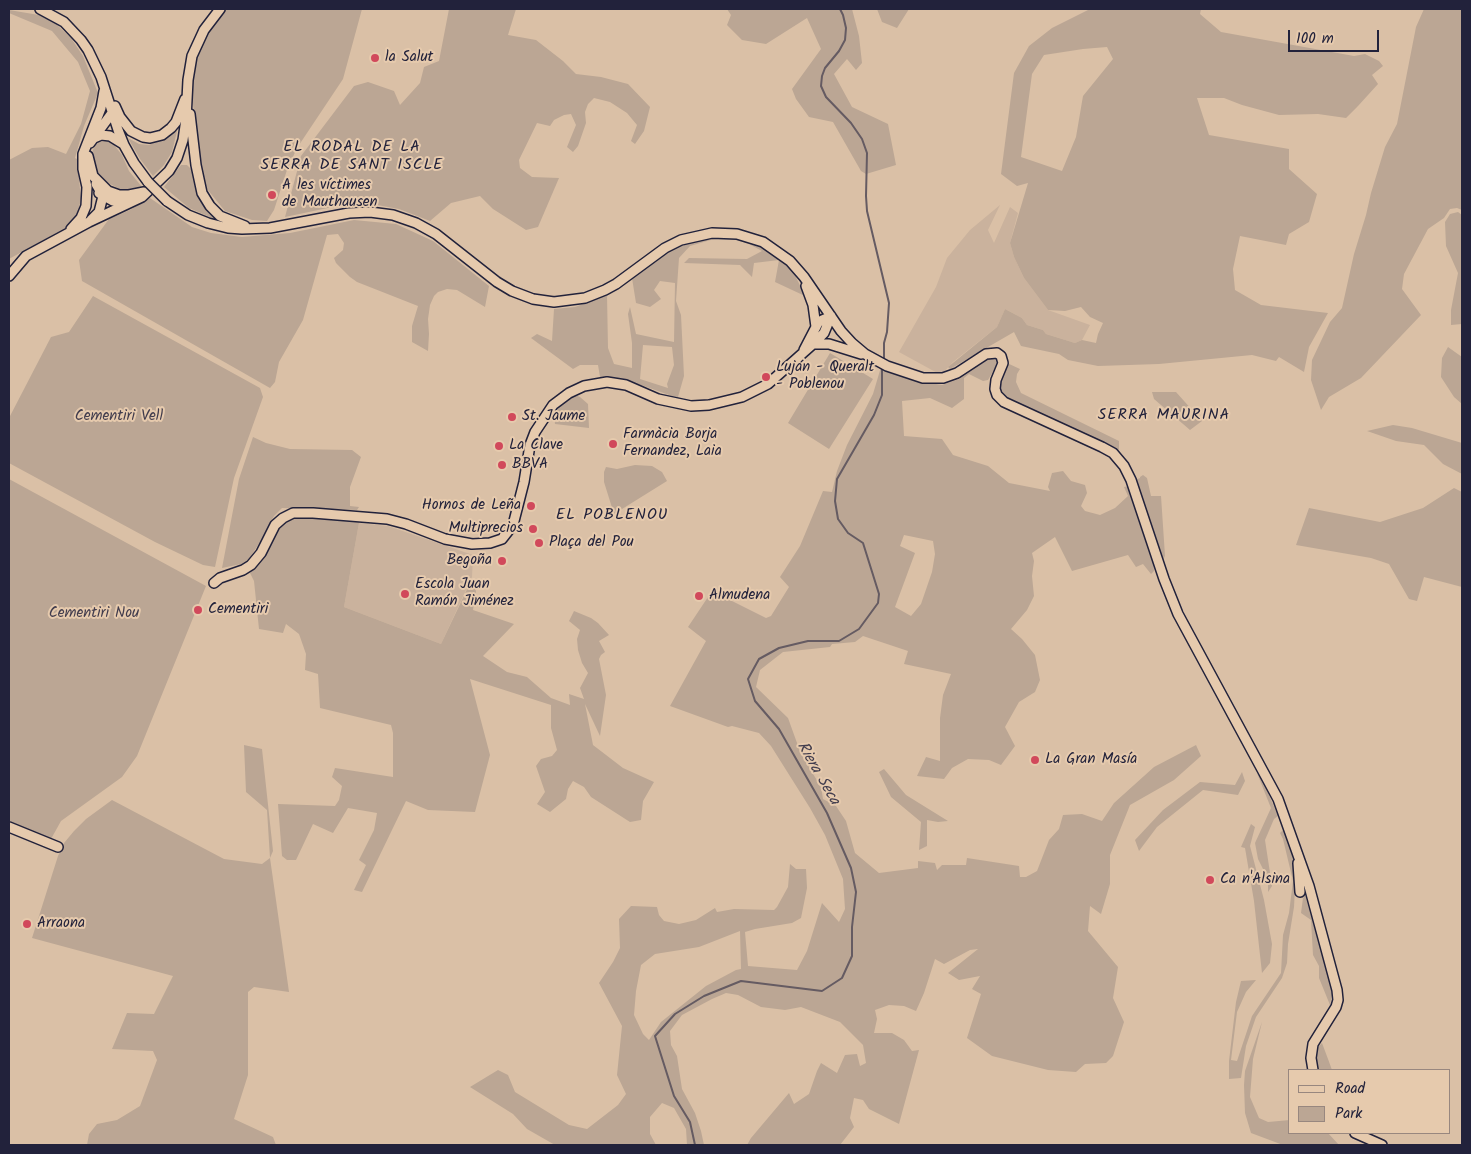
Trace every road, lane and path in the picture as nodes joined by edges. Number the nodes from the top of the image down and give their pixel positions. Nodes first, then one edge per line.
1 (40, 9) edge
2 (220, 9) edge
3 (104, 86) junction
4 (187, 96) junction
5 (112, 112) junction
6 (94, 138) junction
7 (124, 145) junction
8 (177, 158) junction
9 (196, 166) junction
10 (90, 168) junction
11 (86, 178) junction
12 (149, 186) junction
13 (103, 196) junction
14 (130, 199) junction
15 (84, 214) junction
16 (89, 222) junction
17 (255, 230) junction
18 (64, 236) junction
19 (799, 270) junction
20 (9, 276) edge
21 (831, 316) junction
22 (816, 327) junction
23 (813, 344) junction
24 (803, 352) junction
25 (865, 354) junction
26 (214, 583) dead end
27 (9, 827) edge
28 (58, 847) dead end
29 (1298, 855) junction
30 (1300, 892) dead end
31 (1313, 1069) edge
32 (1357, 1134) edge
33 (1382, 1145) edge

1 - 3 main road
2 - 4 main road
3 - 4 main road
3 - 5 main road
3 - 11 main road
4 - 8 main road
4 - 9 main road
5 - 6 main road
5 - 7 main road
6 - 7 main road
6 - 10 main road
7 - 12 main road
8 - 9 main road
8 - 12 main road
9 - 17 main road
10 - 13 main road
10 - 14 main road
11 - 13 main road
11 - 15 main road
12 - 14 main road
12 - 17 main road, bridge
13 - 14 main road
13 - 15 main road
13 - 16 main road
14 - 16 main road
15 - 18 main road
16 - 18 main road
17 - 19 main road
18 - 20 main road
19 - 21 main road
19 - 22 main road
21 - 22 main road
21 - 23 main road
21 - 25 main road
22 - 24 main road
23 - 24 main road
23 - 25 main road
24 - 26 main road
25 - 29 main road
27 - 28 main road
29 - 30 main road
29 - 31 main road
32 - 33 main road

